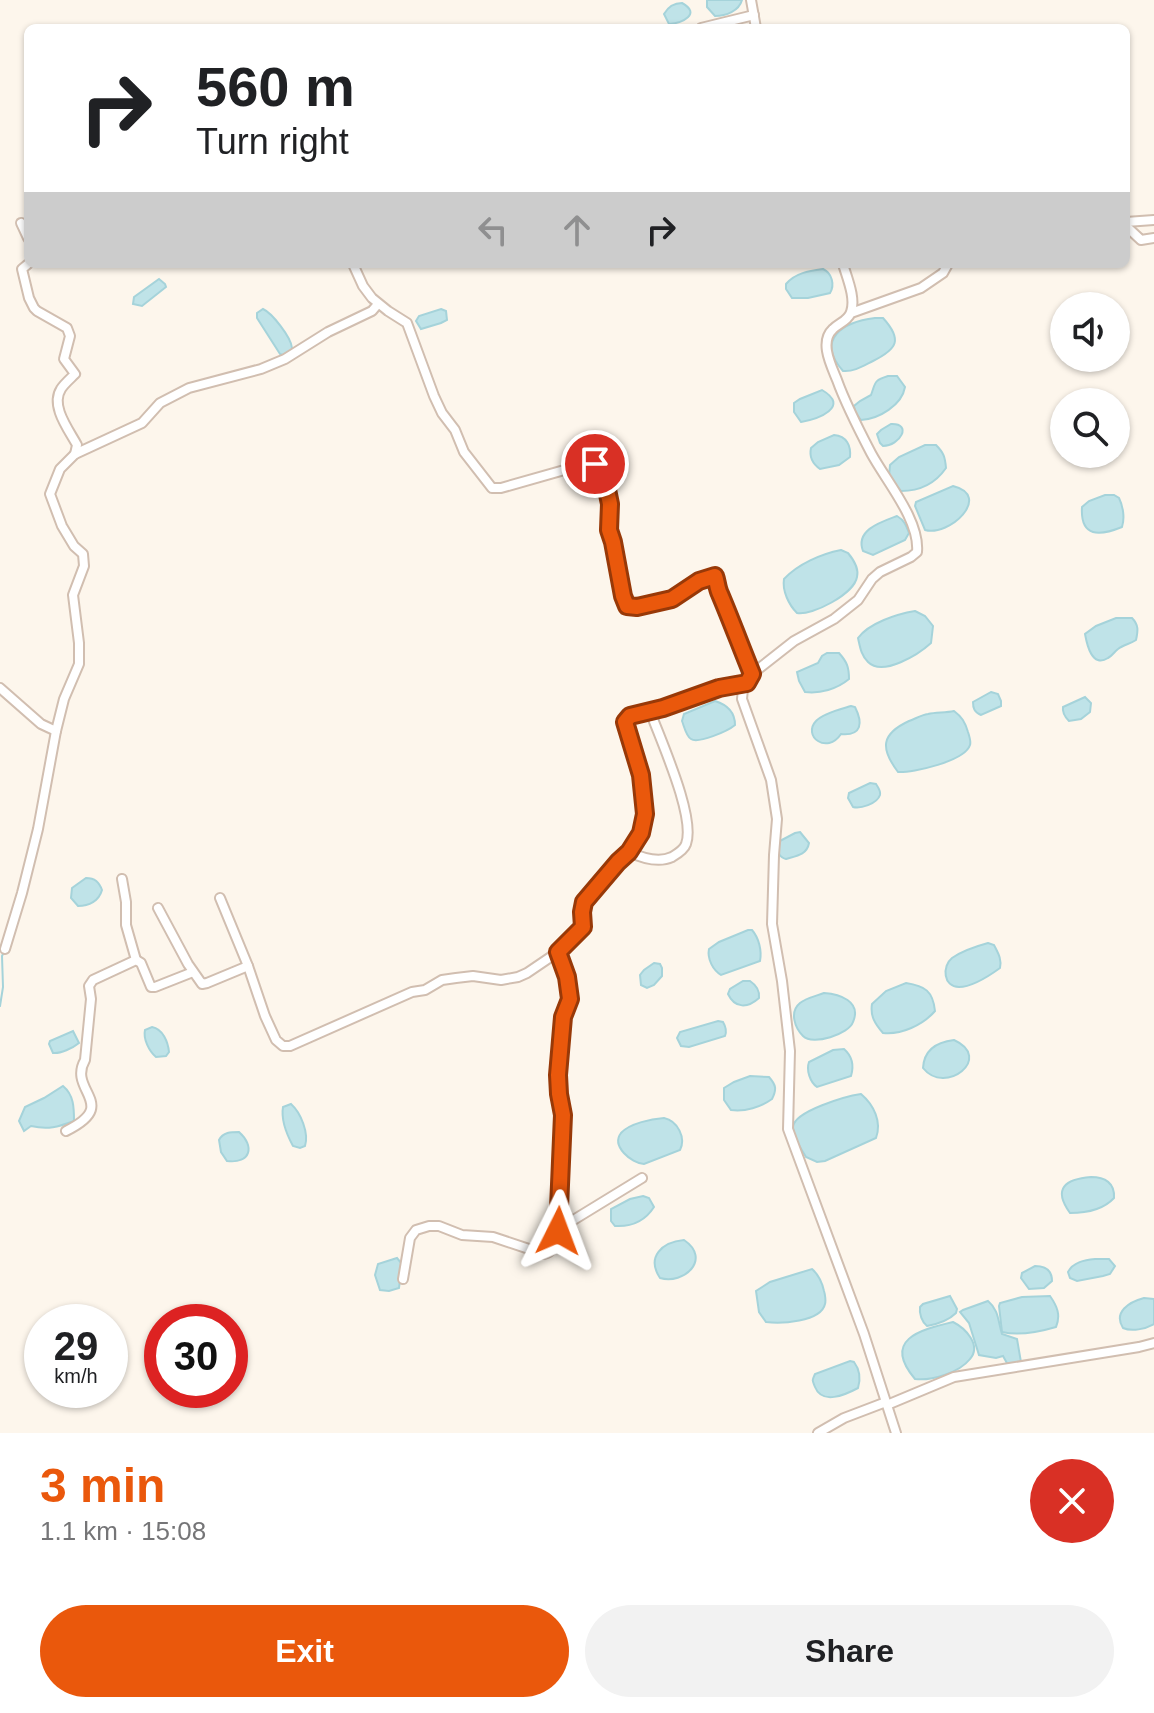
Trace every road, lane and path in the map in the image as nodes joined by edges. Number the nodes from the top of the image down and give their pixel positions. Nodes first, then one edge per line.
1 (751, 0) edge
2 (754, 15) junction
3 (717, 24) edge
4 (755, 24) edge
5 (1154, 220) edge
6 (21, 223) dead end
7 (1130, 223) edge
8 (1130, 228) edge
9 (24, 229) edge
10 (1154, 238) edge
11 (24, 267) edge
12 (355, 268) edge
13 (844, 268) edge
14 (946, 268) edge
15 (378, 304) junction
16 (851, 313) junction
17 (75, 454) junction
18 (752, 674) junction
19 (747, 683) junction
20 (0, 688) edge
21 (650, 711) junction
22 (56, 731) junction
23 (629, 852) junction
24 (122, 879) dead end
25 (220, 898) dead end
26 (158, 908) dead end
27 (5, 949) dead end
28 (558, 952) junction
29 (136, 960) junction
30 (248, 966) junction
31 (193, 972) junction
32 (66, 1131) dead end
33 (642, 1178) dead end
34 (558, 1231) junction
35 (403, 1279) dead end
36 (1154, 1343) edge
37 (886, 1404) junction
38 (818, 1433) edge
39 (896, 1433) edge

1 - 2 street
2 - 3 street
2 - 4 street
5 - 7 street
6 - 9 street
8 - 10 street
11 - 17 street
12 - 15 street
13 - 16 street
14 - 16 street
15 - 17 street
15 - 18 street
16 - 18 street
17 - 22 street
18 - 19 street
19 - 21 street
19 - 37 street
20 - 22 street
21 - 23 street
21 - 23 street
22 - 27 street
23 - 28 street
24 - 29 street
25 - 30 street
26 - 31 street
28 - 30 street
28 - 34 street
29 - 31 street
29 - 32 street
30 - 31 street
33 - 34 street
34 - 35 street
36 - 37 street
37 - 38 street
37 - 39 street

